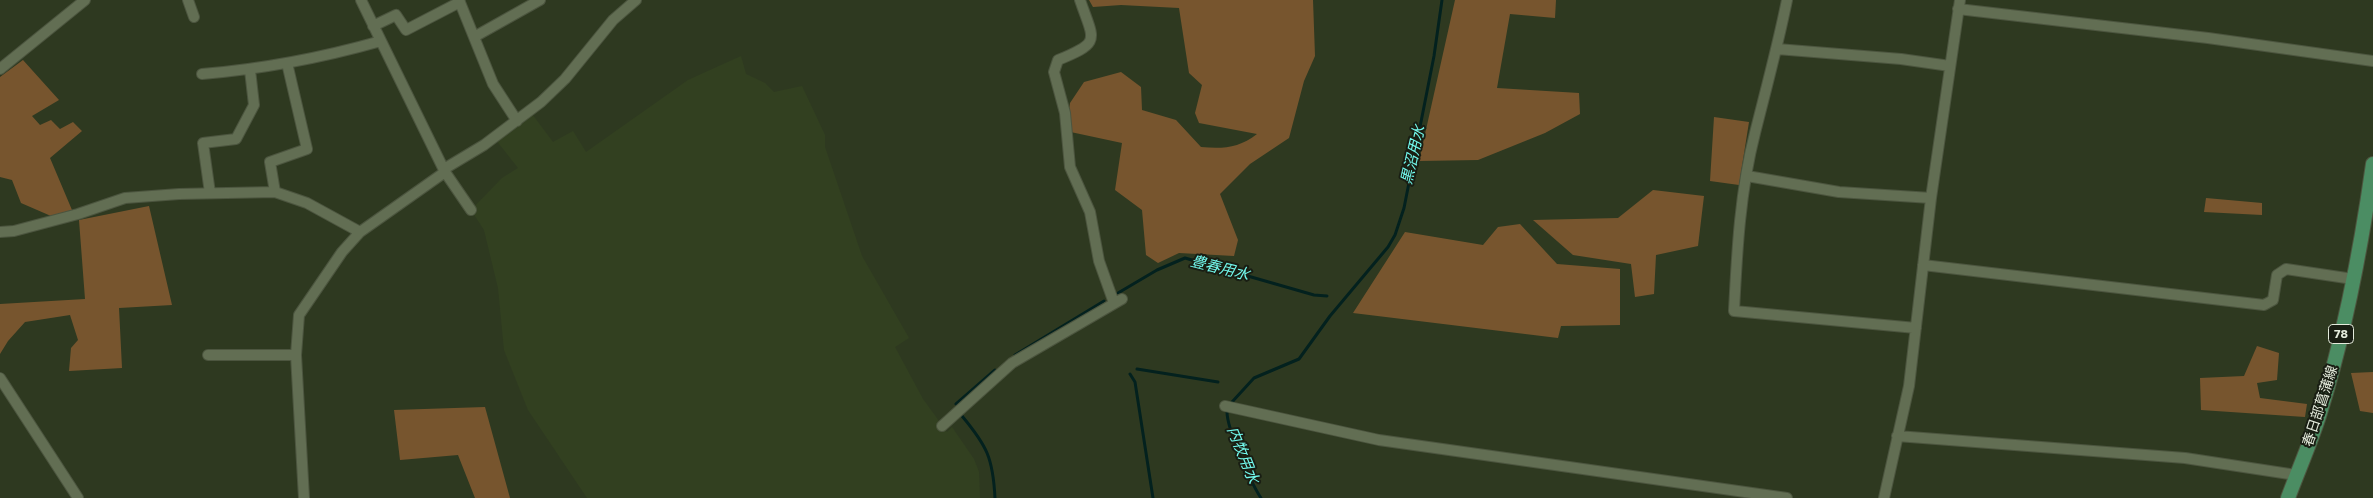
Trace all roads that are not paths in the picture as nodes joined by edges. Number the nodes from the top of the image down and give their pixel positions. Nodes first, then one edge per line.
1 (85, 0) edge
2 (188, 0) edge
3 (361, 0) edge
4 (540, 0) edge
5 (636, 0) edge
6 (1080, 0) edge
7 (1787, 0) edge
8 (459, 1) edge
9 (1959, 5) edge
10 (194, 17) dead end
11 (373, 26) junction
12 (474, 36) junction
13 (381, 41) junction
14 (1777, 48) junction
15 (2373, 60) edge
16 (287, 64) junction
17 (1950, 66) junction
18 (0, 69) edge
19 (250, 70) junction
20 (202, 74) dead end
21 (517, 121) junction
22 (2373, 164) edge
23 (444, 171) junction
24 (1746, 176) junction
25 (274, 192) junction
26 (210, 193) junction
27 (1931, 198) junction
28 (471, 210) dead end
29 (0, 232) edge
30 (360, 232) junction
31 (1923, 265) junction
32 (2353, 279) junction
33 (1916, 328) junction
34 (208, 354) dead end
35 (296, 355) junction
36 (0, 378) edge
37 (1225, 406) dead end
38 (942, 426) dead end
39 (1897, 436) junction
40 (2296, 475) junction
41 (78, 498) edge
42 (304, 498) edge
43 (1787, 498) edge
44 (1884, 498) edge
45 (2288, 498) edge

1 - 18 street
2 - 10 street
3 - 11 street
4 - 12 street
5 - 21 street
6 - 38 street
7 - 14 street
8 - 11 street
8 - 12 street
9 - 15 street
9 - 17 street
11 - 13 street
12 - 21 street
13 - 16 street
13 - 23 street
14 - 17 street
14 - 24 street
16 - 19 street
16 - 25 street
17 - 27 street
19 - 20 street
19 - 26 street
21 - 23 street
22 - 32 main road, 春日部菖蒲線 / 78
23 - 28 street
23 - 30 street
24 - 27 street
24 - 33 street
25 - 26 street
25 - 30 street
26 - 29 street
27 - 31 street
30 - 35 street
31 - 32 street
31 - 33 street
32 - 40 main road, 春日部菖蒲線 / 78
33 - 39 street
34 - 35 street
35 - 42 street
36 - 41 street
37 - 43 street
39 - 40 street
39 - 44 street
40 - 45 main road, 春日部菖蒲線 / 78

